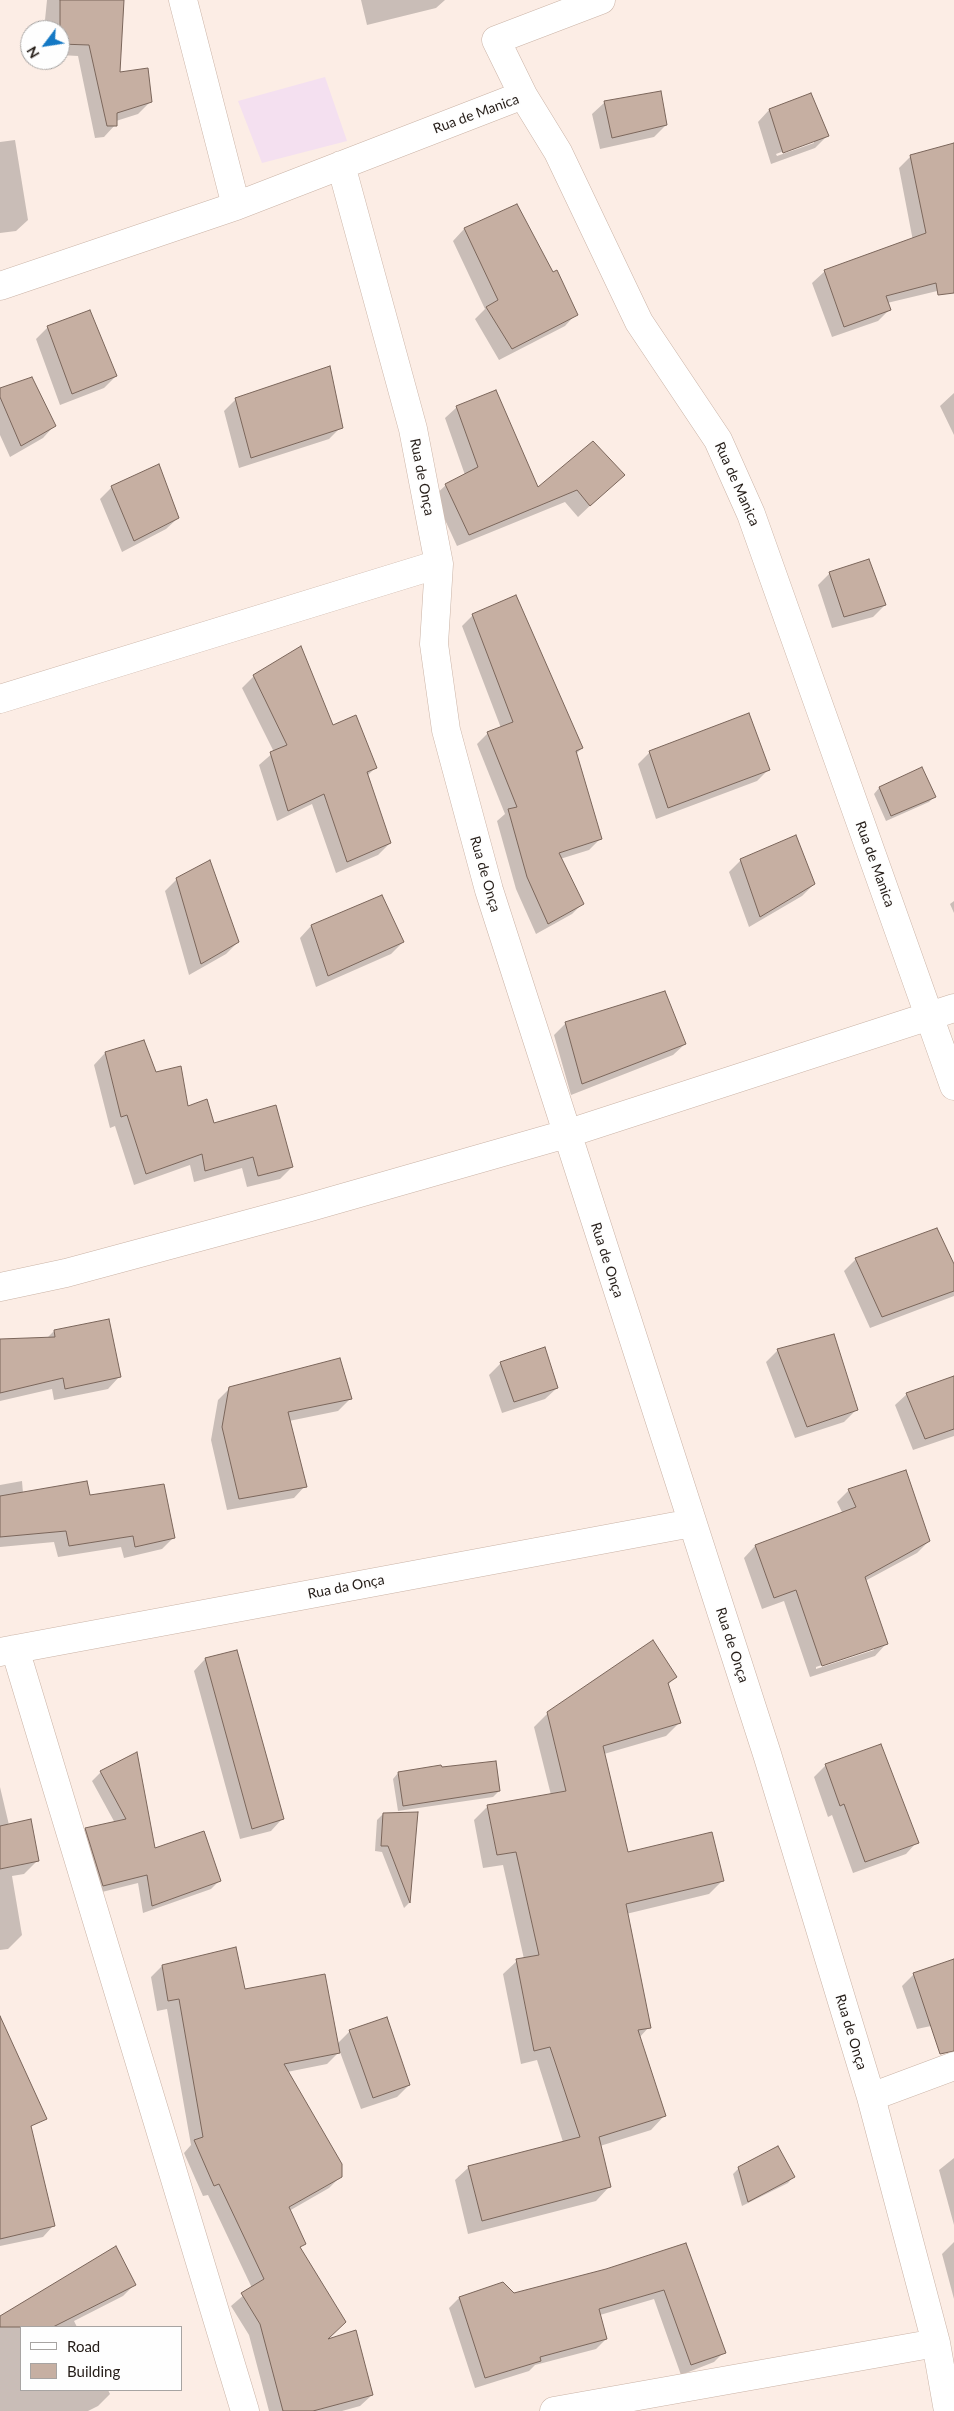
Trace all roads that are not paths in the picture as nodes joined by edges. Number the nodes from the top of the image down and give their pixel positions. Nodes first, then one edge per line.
1 (183, 0) edge
2 (601, 0) edge
3 (523, 95) junction
4 (341, 165) junction
5 (236, 206) junction
6 (0, 286) edge
7 (439, 564) junction
8 (0, 699) edge
9 (942, 1012) edge
10 (954, 1086) edge
11 (566, 1134) junction
12 (0, 1287) edge
13 (692, 1523) junction
14 (8, 1650) edge
15 (954, 2066) edge
16 (871, 2097) junction
17 (936, 2343) junction
18 (245, 2411) edge
19 (554, 2411) edge
20 (948, 2411) edge

1 - 5 street
2 - 3 street
3 - 4 street, Rua de Manica
3 - 9 street, Rua de Manica
4 - 5 street, Rua de Manica
4 - 7 street, Rua de Onça
5 - 6 street, Rua de Manica
7 - 8 street
7 - 11 street, Rua de Onça
9 - 10 street, Rua de Manica
9 - 11 street
11 - 12 street
11 - 13 street, Rua de Onça
13 - 14 street, Rua da Onça
13 - 16 street, Rua de Onça
14 - 18 street
15 - 16 street
16 - 17 street, Rua de Onça
17 - 19 street
17 - 20 street, Rua de Onça

